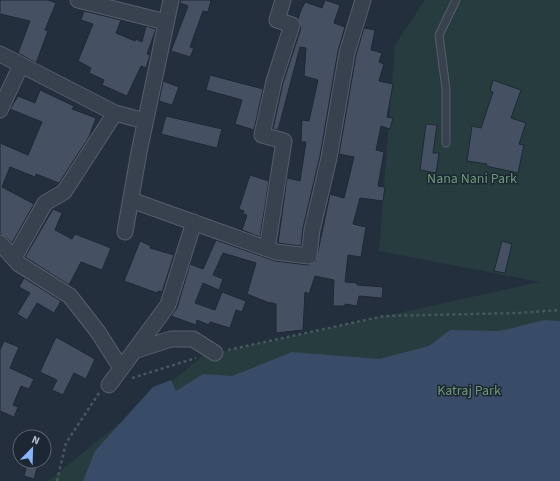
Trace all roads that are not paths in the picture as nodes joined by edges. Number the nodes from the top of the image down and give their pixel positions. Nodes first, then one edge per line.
1 (78, 0) edge
2 (171, 0) edge
3 (283, 0) edge
4 (363, 0) edge
5 (456, 0) edge
6 (166, 22) junction
7 (0, 54) edge
8 (21, 65) junction
9 (0, 110) edge
10 (114, 113) junction
11 (145, 121) junction
12 (446, 143) dead end
13 (131, 200) junction
14 (194, 222) junction
15 (125, 232) dead end
16 (0, 243) edge
17 (267, 249) junction
18 (14, 258) junction
19 (134, 351) junction
20 (215, 353) road end
21 (126, 373) junction
22 (109, 385) road end

1 - 6 street
2 - 6 street
3 - 17 street
4 - 17 street
5 - 12 lane
6 - 11 street
7 - 8 street
8 - 9 street
8 - 10 street
10 - 11 street
10 - 18 street
11 - 13 street
13 - 14 street
13 - 15 street
14 - 17 street
14 - 19 street
16 - 18 street
18 - 21 street
19 - 20 street
19 - 21 street
21 - 22 street

